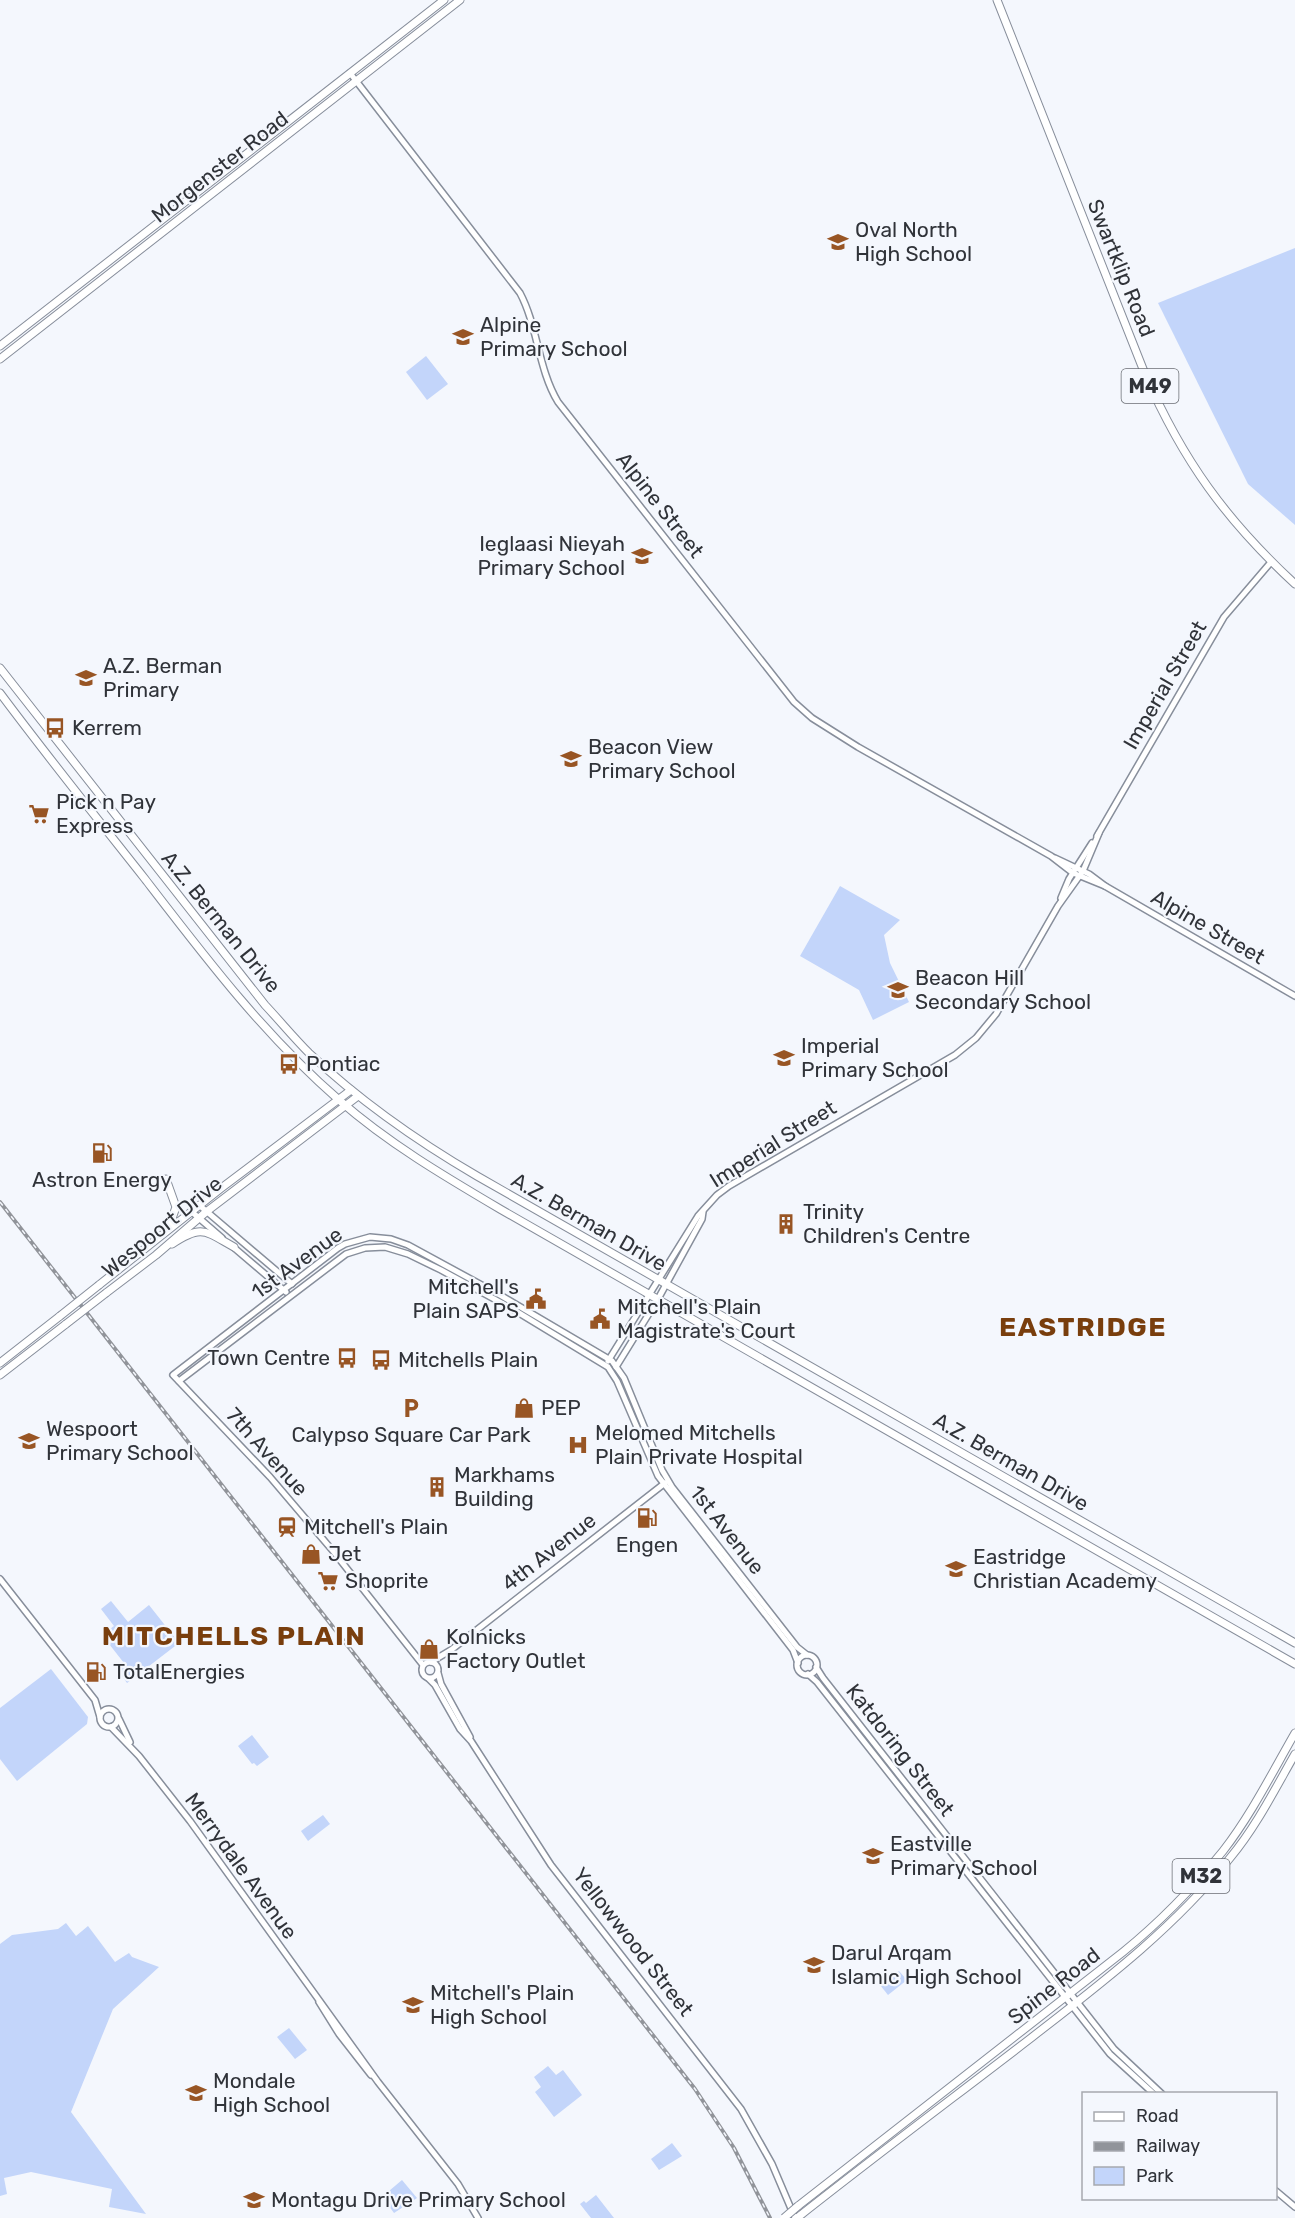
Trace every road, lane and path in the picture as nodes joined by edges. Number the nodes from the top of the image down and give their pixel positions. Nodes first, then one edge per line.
1 (444, 0) edge
2 (460, 0) edge
3 (997, 0) edge
4 (350, 73) junction
5 (356, 81) junction
6 (0, 346) edge
7 (0, 359) edge
8 (1271, 562) junction
9 (1295, 584) edge
10 (0, 668) edge
11 (0, 693) edge
12 (1099, 833) junction
13 (1075, 870) junction
14 (1081, 874) junction
15 (1058, 906) junction
16 (1295, 996) edge
17 (351, 1090) junction
18 (358, 1095) junction
19 (338, 1099) junction
20 (345, 1105) junction
21 (166, 1179) dead end
22 (199, 1205) junction
23 (192, 1212) junction
24 (206, 1212) junction
25 (703, 1212) junction
26 (199, 1218) junction
27 (166, 1232) junction
28 (362, 1238) junction
29 (234, 1247) junction
30 (365, 1248) junction
31 (156, 1255) junction
32 (658, 1281) junction
33 (291, 1284) junction
34 (666, 1285) junction
35 (284, 1290) junction
36 (297, 1290) junction
37 (650, 1295) junction
38 (290, 1296) junction
39 (658, 1299) junction
40 (607, 1362) junction
41 (0, 1363) edge
42 (614, 1369) junction
43 (0, 1375) edge
44 (173, 1375) joint
45 (179, 1382) junction
46 (666, 1482) junction
47 (0, 1579) edge
48 (1295, 1643) edge
49 (451, 1650) junction
50 (807, 1655) junction
51 (431, 1662) junction
52 (798, 1663) junction
53 (1295, 1664) edge
54 (423, 1665) junction
55 (816, 1667) junction
56 (438, 1671) junction
57 (808, 1674) junction
58 (429, 1679) junction
59 (95, 1700) junction
60 (110, 1708) junction
61 (100, 1717) junction
62 (118, 1719) junction
63 (111, 1727) junction
64 (1295, 1733) edge
65 (471, 1742) junction
66 (1295, 1754) edge
67 (139, 1755) junction
68 (1067, 1996) junction
69 (1074, 2005) junction
70 (1152, 2092) edge
71 (1160, 2092) edge
72 (1277, 2193) edge
73 (1295, 2207) edge
74 (801, 2209) junction
75 (478, 2218) edge
76 (784, 2218) edge
77 (796, 2218) edge

1 - 4 main road, Morgenster Road
2 - 5 main road, Morgenster Road
3 - 8 main road, Swartklip Road / M49
4 - 5 street, Alpine Street
4 - 6 main road, Morgenster Road
5 - 7 main road, Morgenster Road
5 - 13 street, Alpine Street
8 - 9 main road, Swartklip Road / M49
8 - 12 street, Imperial Street
10 - 17 main road, A.Z. Berman Drive
11 - 19 main road, A.Z. Berman Drive
12 - 13 street, Imperial Street
12 - 14 street, Imperial Street
13 - 14 street, Alpine Street
13 - 15 street, Imperial Street
14 - 15 street, Imperial Street
14 - 16 street, Alpine Street
15 - 25 street, Imperial Street
17 - 18 main road, A.Z. Berman Drive
17 - 19 main road, Wespoort Drive
18 - 20 main road, Wespoort Drive
18 - 32 main road, A.Z. Berman Drive
19 - 20 main road, A.Z. Berman Drive
19 - 22 main road, Wespoort Drive
20 - 24 main road, Wespoort Drive
20 - 37 main road, A.Z. Berman Drive
21 - 27 main road
22 - 23 main road, Wespoort Drive
22 - 24 street
23 - 26 street
23 - 27 main road, Wespoort Drive
24 - 26 main road, Wespoort Drive
24 - 33 street
25 - 32 street, Imperial Street
25 - 34 street, Imperial Street
26 - 29 street
26 - 31 main road, Wespoort Drive
27 - 41 main road, Wespoort Drive, bridge
28 - 30 street
28 - 33 street, 1st Avenue
28 - 40 street, 1st Avenue
29 - 31 main road
29 - 35 street
30 - 36 street, 1st Avenue
30 - 40 street, 1st Avenue
31 - 43 main road, Wespoort Drive, bridge
32 - 34 main road, A.Z. Berman Drive
32 - 37 street, Imperial Street
33 - 35 street, 1st Avenue
33 - 36 street
34 - 39 street, Imperial Street
34 - 48 main road, A.Z. Berman Drive
35 - 38 street
35 - 44 street, 1st Avenue
36 - 38 street, 1st Avenue
37 - 39 main road, A.Z. Berman Drive
37 - 40 street, Imperial Street
38 - 45 street, 1st Avenue
39 - 42 street, Imperial Street
39 - 53 main road, A.Z. Berman Drive
40 - 42 street, 1st Avenue
42 - 46 street, 1st Avenue
44 - 45 street, 7th Avenue
45 - 54 street, 7th Avenue
46 - 49 street, 4th Avenue
46 - 50 street, 1st Avenue
46 - 52 street, 1st Avenue
47 - 59 street
49 - 51 street, 4th Avenue
49 - 56 street, 4th Avenue
50 - 52 street
50 - 55 street
51 - 54 street
51 - 56 street
52 - 57 street
54 - 58 street
55 - 57 street
55 - 68 street, Katdoring Street
56 - 58 street
56 - 65 street
57 - 68 street, Katdoring Street
58 - 65 street
59 - 60 street
59 - 61 street
60 - 61 street
60 - 62 street
61 - 63 street
62 - 63 street
62 - 67 street, Merrydale Avenue
63 - 67 street, Merrydale Avenue
64 - 68 main road, Spine Road / M32
65 - 77 street, Yellowwood Street
66 - 69 main road, Spine Road / M32
67 - 75 street, Merrydale Avenue
68 - 69 street
68 - 74 main road, Spine Road / M32
69 - 70 street
69 - 71 street
69 - 74 main road, Spine Road / M32
72 - 73 street
74 - 76 main road, Spine Road / M32, bridge
74 - 77 main road, Spine Road / M32

